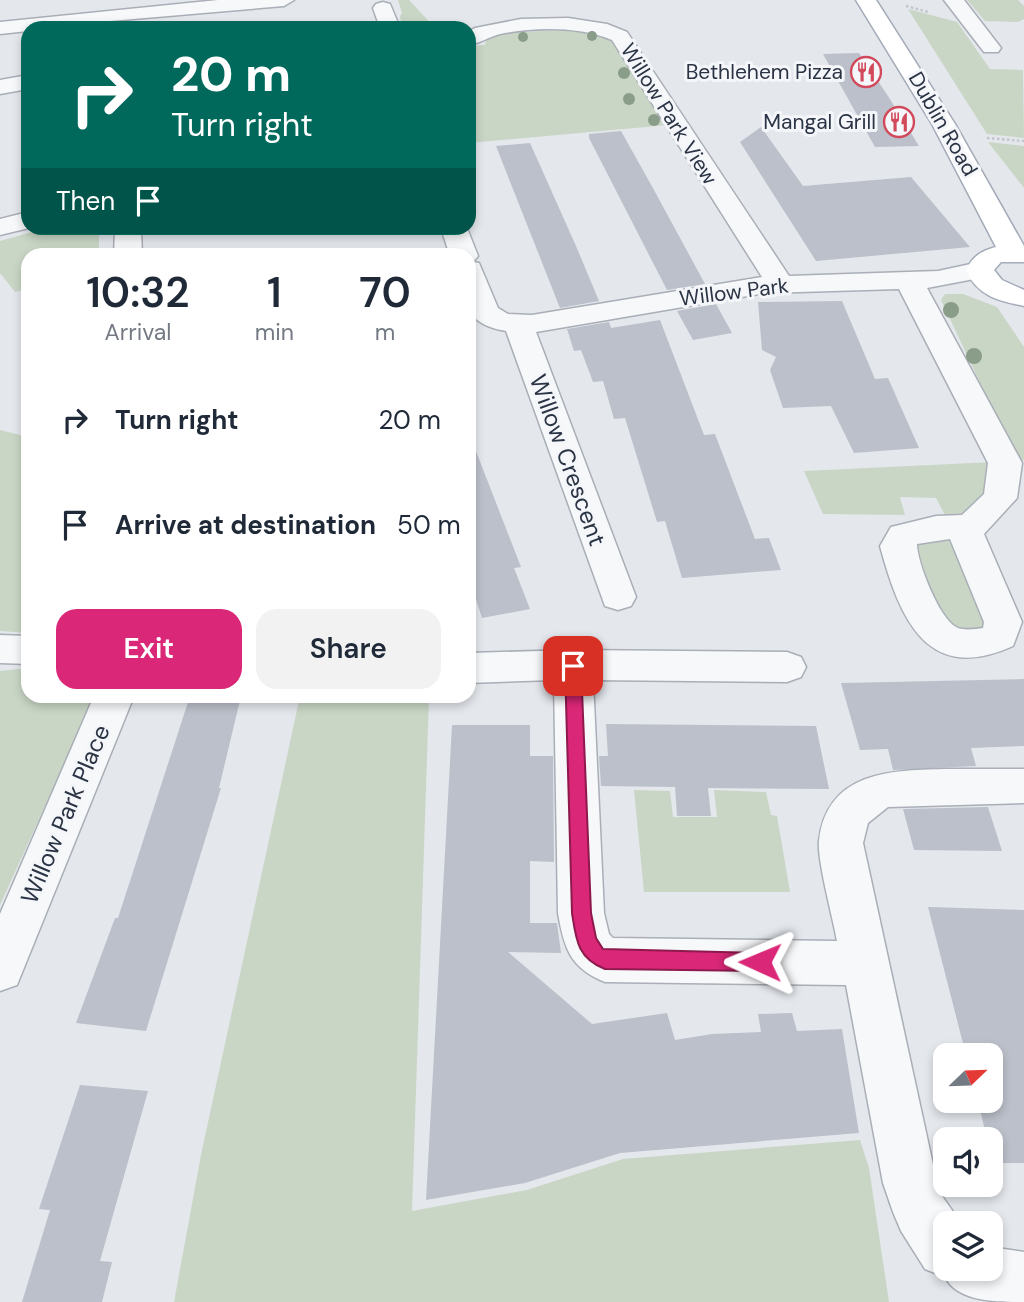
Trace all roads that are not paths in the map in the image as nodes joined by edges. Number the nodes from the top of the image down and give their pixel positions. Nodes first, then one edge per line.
1 (284, 0) edge
2 (866, 0) edge
3 (954, 0) edge
4 (132, 7) edge
5 (383, 8) dead end
6 (44, 21) edge
7 (388, 21) edge
8 (21, 25) edge
9 (0, 28) edge
10 (476, 35) edge
11 (991, 48) dead end
12 (21, 83) edge
13 (0, 87) edge
14 (21, 222) edge
15 (0, 228) edge
16 (1018, 254) edge
17 (923, 279) junction
18 (780, 284) junction
19 (1001, 286) edge
20 (476, 288) edge
21 (525, 324) junction
22 (963, 527) dead end
23 (618, 597) dead end
24 (0, 649) edge
25 (21, 650) edge
26 (573, 666) junction
27 (788, 667) dead end
28 (476, 668) edge
29 (111, 703) edge
30 (1024, 786) edge
31 (863, 963) junction
32 (0, 969) edge
33 (933, 1231) edge
34 (1003, 1277) edge
35 (1024, 1280) edge

1 - 4 street
2 - 16 main road, Dublin Road
3 - 11 street
4 - 6 street
5 - 7 street
8 - 9 street
10 - 18 street, Willow Park View
12 - 13 street
14 - 15 street
16 - 19 main road
17 - 18 street, Willow Park
17 - 19 street
17 - 22 street
18 - 21 street, Willow Park
20 - 21 street
21 - 23 street, Willow Crescent
24 - 25 street
26 - 27 street
26 - 28 street
26 - 31 street
29 - 32 street, Willow Park Place
30 - 31 street
31 - 33 street
34 - 35 street

